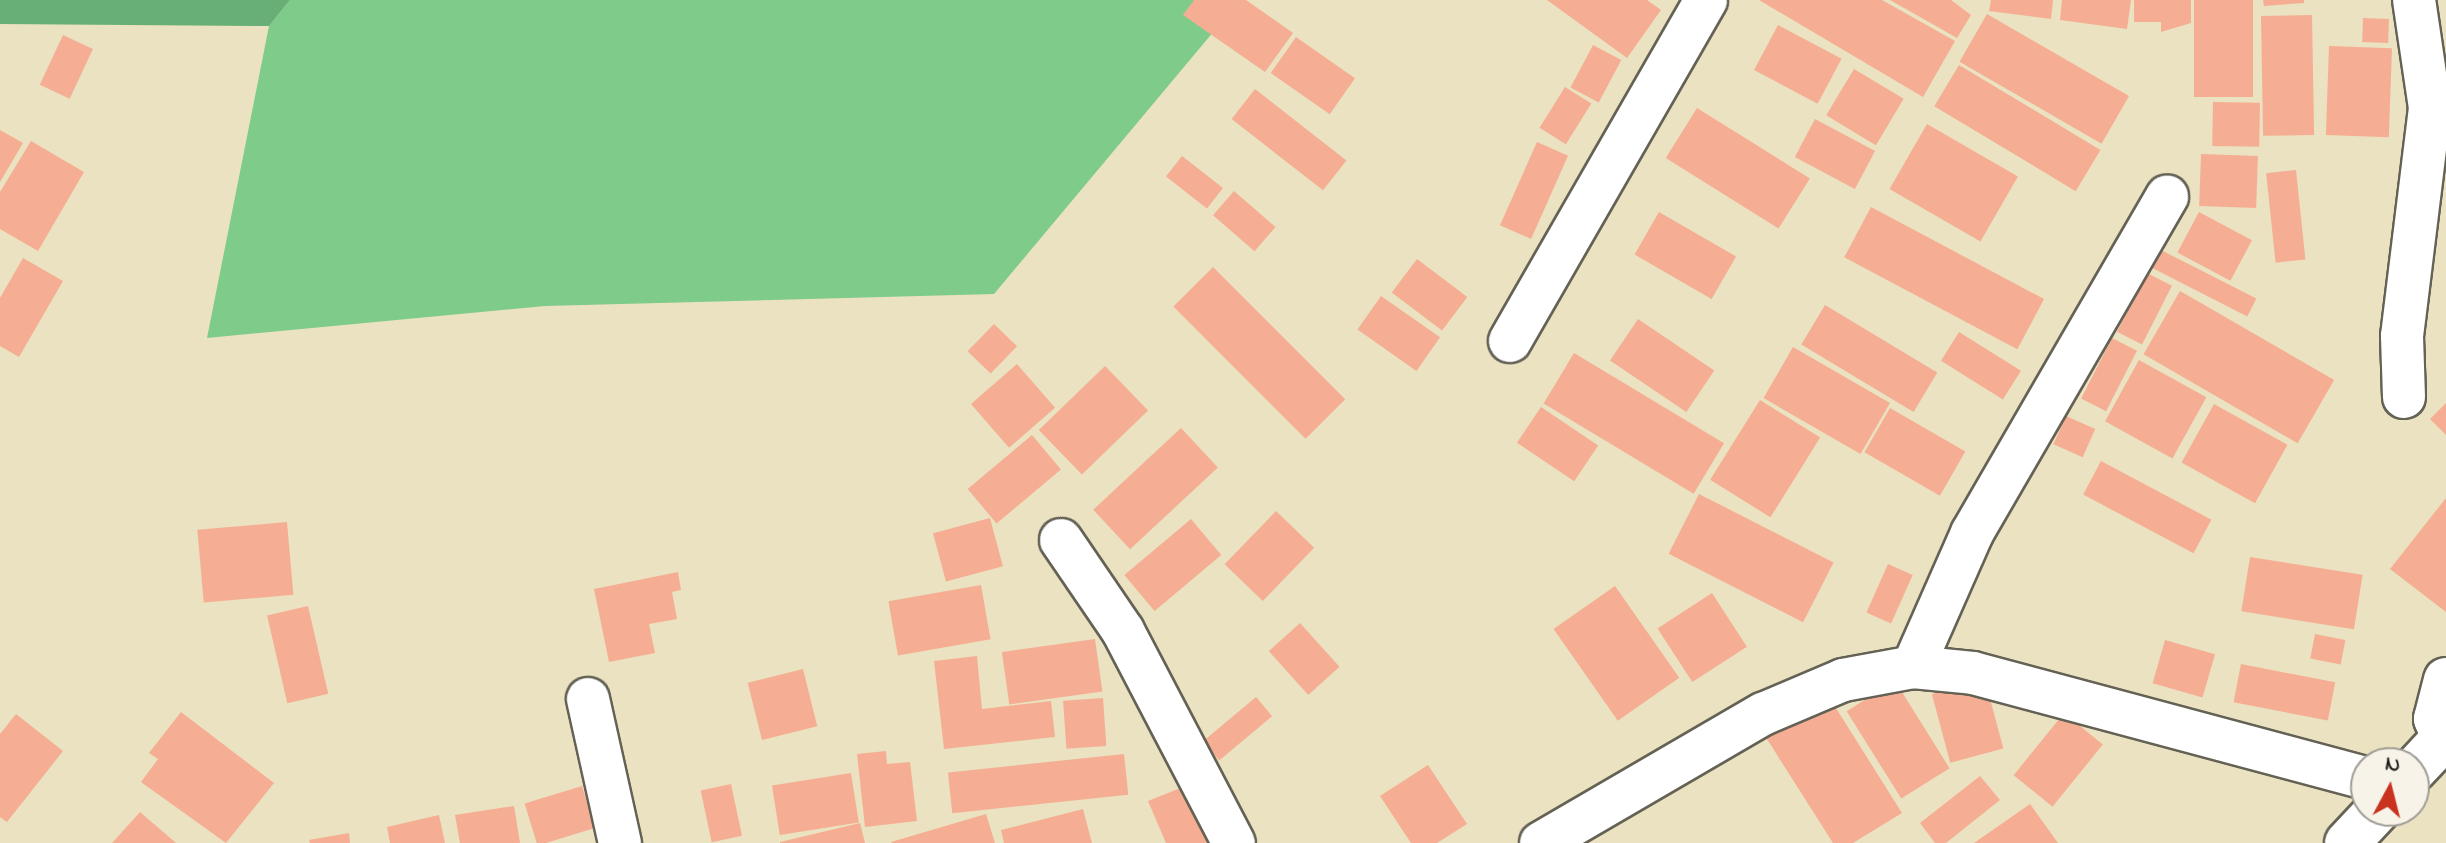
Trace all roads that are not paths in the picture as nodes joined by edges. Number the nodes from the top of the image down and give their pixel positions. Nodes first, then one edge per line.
1 (1706, 0) edge
2 (2414, 0) edge
3 (2167, 196) dead end
4 (1510, 341) dead end
5 (2404, 397) dead end
6 (1061, 540) dead end
7 (1913, 667) junction
8 (2446, 680) edge
9 (588, 699) dead end
10 (2445, 739) edge
11 (2430, 754) edge
12 (2350, 774) edge
13 (2362, 827) edge
14 (620, 843) edge
15 (1234, 843) edge
16 (1541, 843) edge
17 (2347, 843) edge

1 - 4 street
2 - 5 street
3 - 7 street
6 - 15 street
7 - 12 street
7 - 16 street
8 - 10 street
9 - 14 street
10 - 11 street
13 - 17 street

